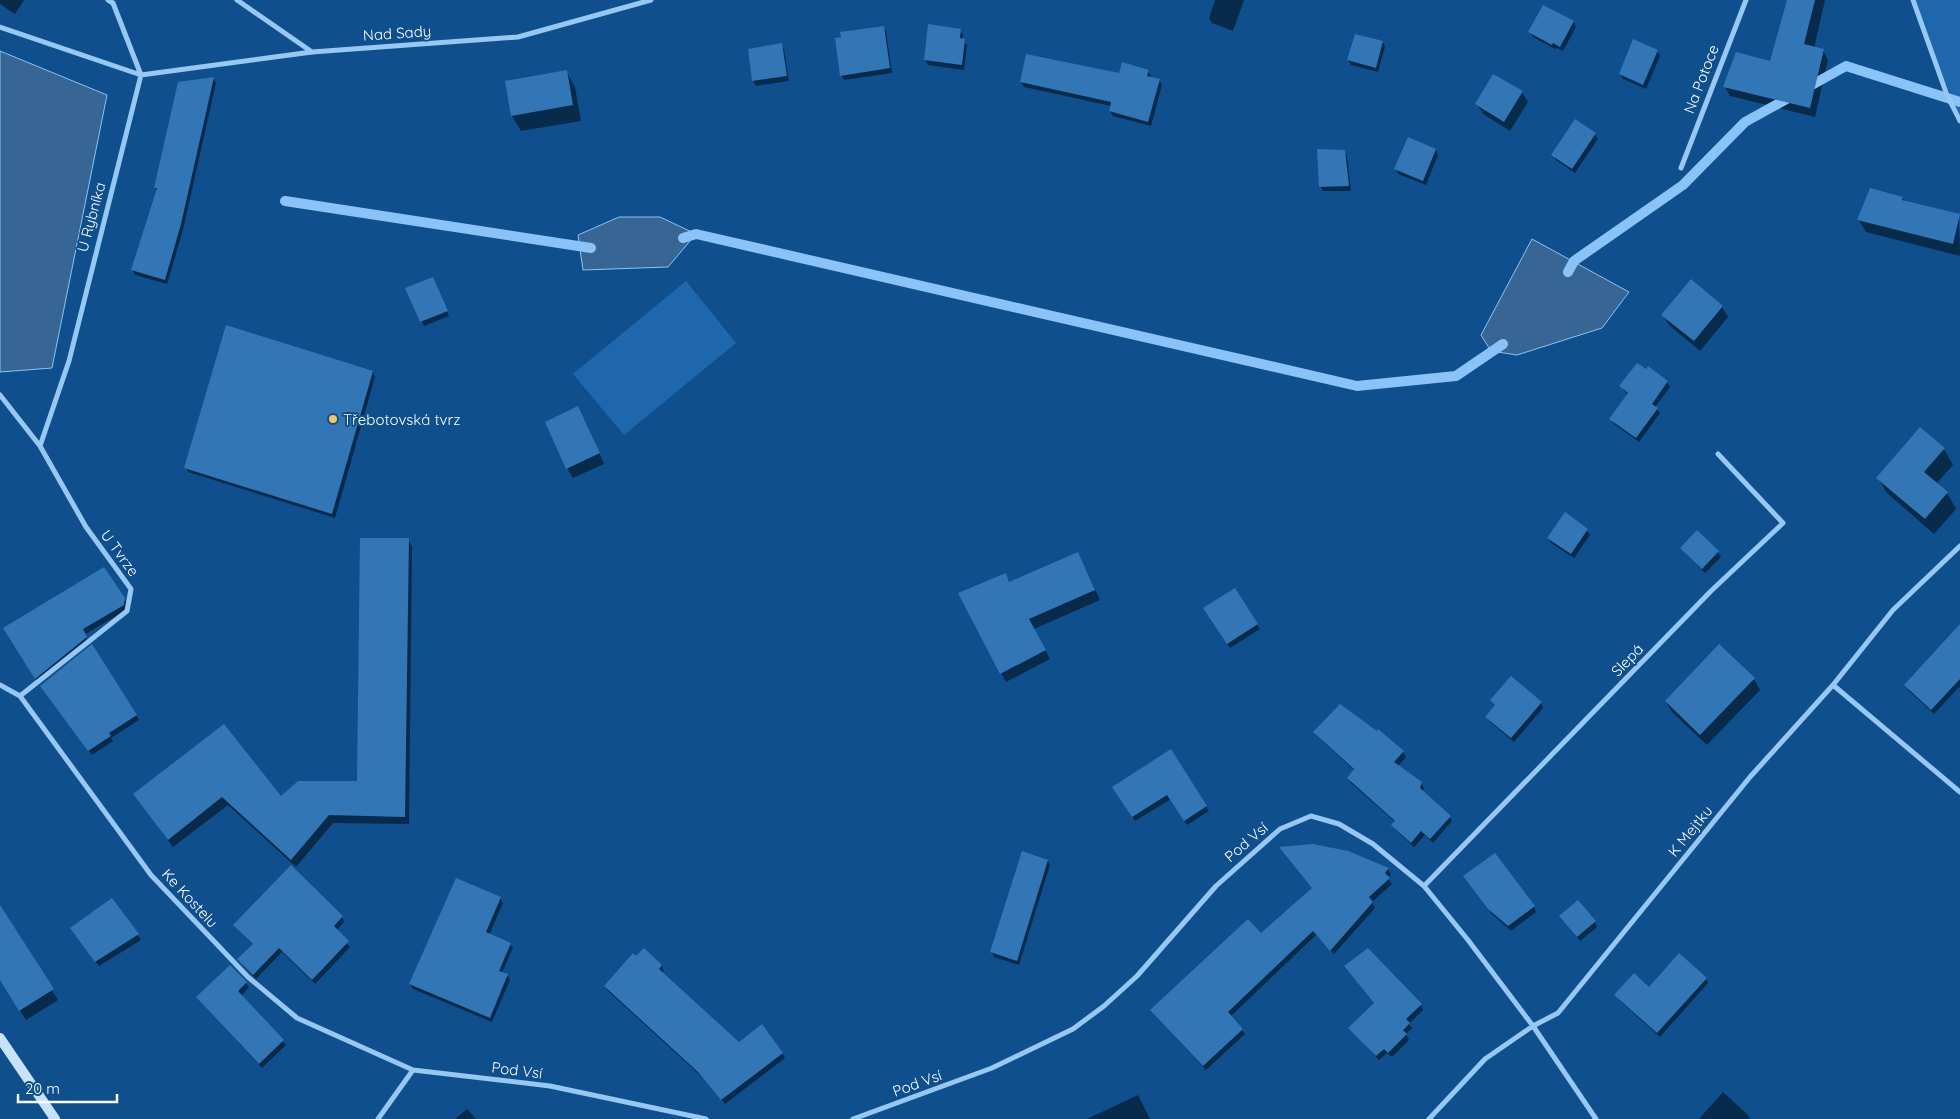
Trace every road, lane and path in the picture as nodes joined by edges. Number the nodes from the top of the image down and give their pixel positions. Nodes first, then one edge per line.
1 (108, 0) edge
2 (237, 0) edge
3 (651, 0) edge
4 (1746, 0) edge
5 (1913, 0) edge
6 (0, 26) edge
7 (312, 52) junction
8 (141, 75) junction
9 (1960, 121) edge
10 (1681, 168) dead end
11 (0, 395) edge
12 (40, 446) junction
13 (1718, 454) dead end
14 (1960, 546) edge
15 (0, 685) edge
16 (1833, 685) junction
17 (20, 696) junction
18 (1960, 792) edge
19 (1424, 886) junction
20 (1533, 1026) junction
21 (0, 1038) edge
22 (413, 1070) junction
23 (55, 1119) edge
24 (378, 1119) edge
25 (706, 1119) edge
26 (853, 1119) edge
27 (1429, 1119) edge
28 (1596, 1119) edge

1 - 8 street
2 - 7 street
3 - 7 street, Nad Sady
4 - 10 street, Na Potoce
5 - 9 street
6 - 8 street
7 - 8 street, Nad Sady
8 - 12 street, U Rybníka
11 - 12 street
12 - 17 street, U Tvrze
13 - 19 street, Slepá
14 - 16 street, K Mejtku
15 - 17 street, Ke Kostelu
16 - 18 street
16 - 20 street, K Mejtku
17 - 22 street, Ke Kostelu
19 - 20 street, Pod Vsí
19 - 26 street, Pod Vsí
20 - 27 street, K Mejtku
20 - 28 street, Pod Vsí
21 - 23 main road
22 - 24 street
22 - 25 street, Pod Vsí

